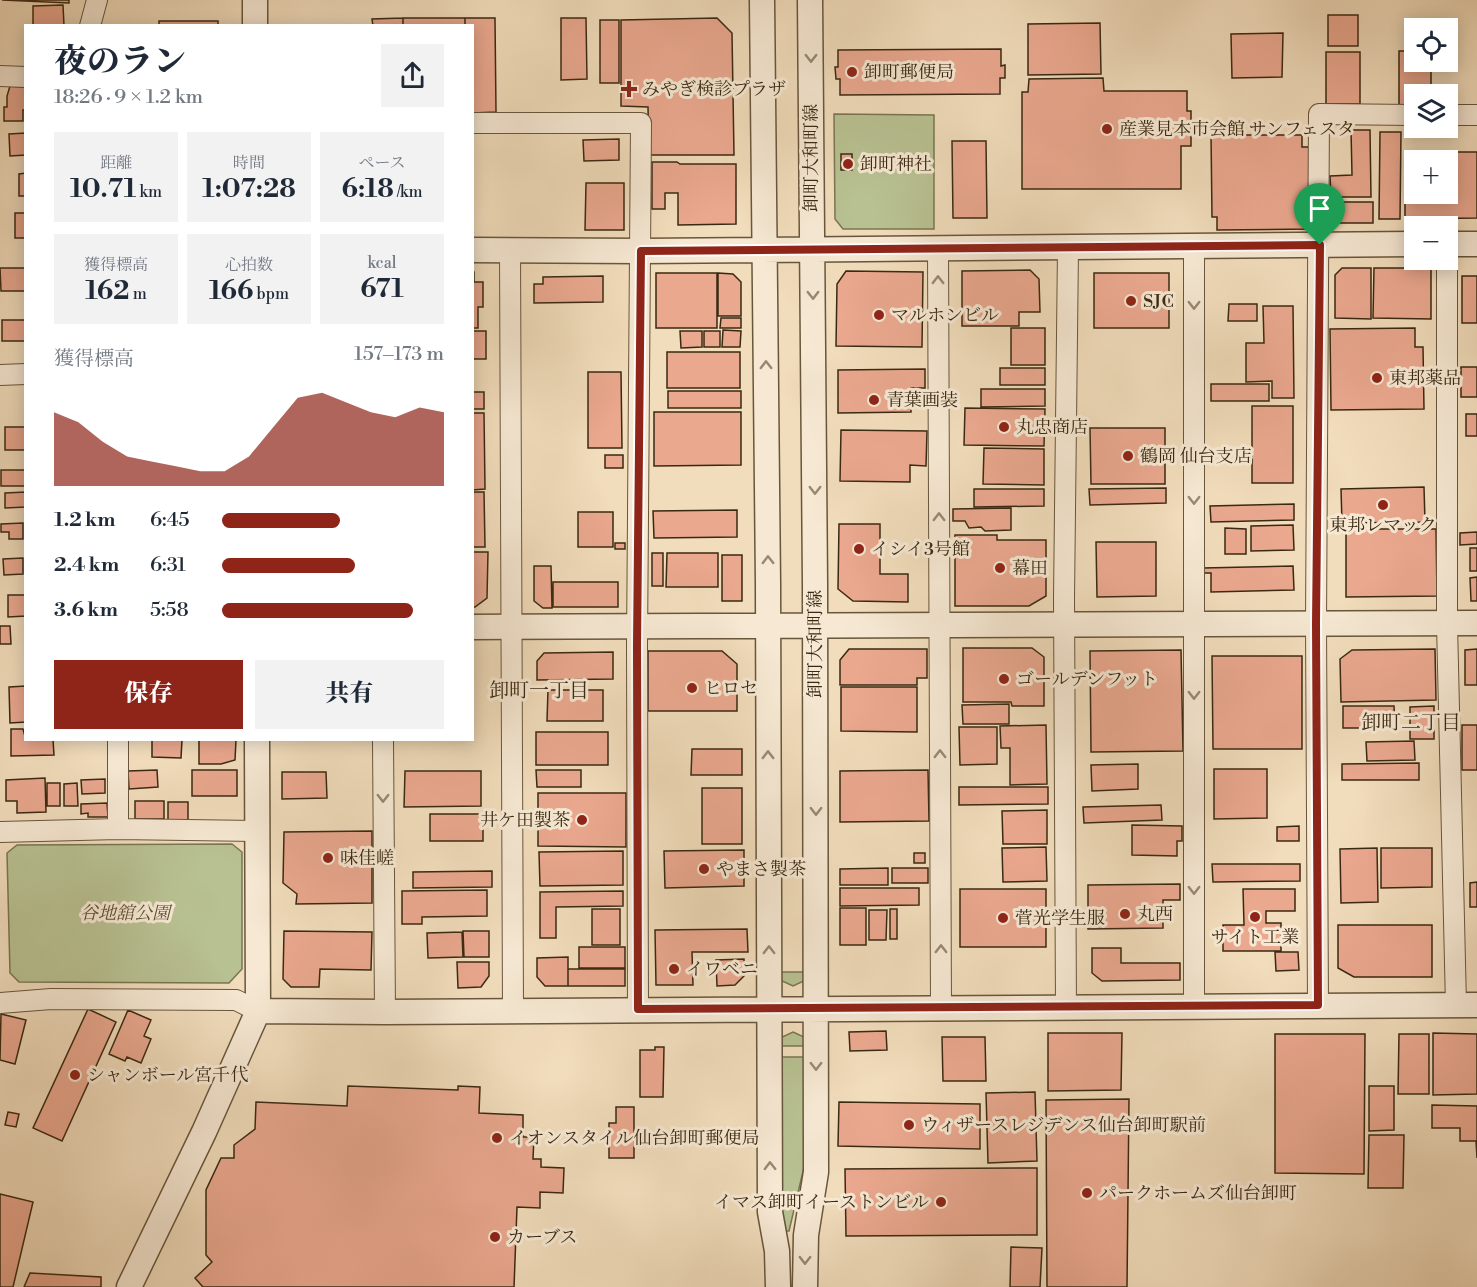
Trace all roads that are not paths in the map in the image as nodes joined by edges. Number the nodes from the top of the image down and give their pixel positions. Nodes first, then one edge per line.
1 (97, 0) edge
2 (255, 0) edge
3 (762, 0) edge
4 (810, 0) edge
5 (91, 24) edge
6 (255, 24) edge
7 (0, 76) edge
8 (24, 76) edge
9 (1404, 115) edge
10 (1458, 115) edge
11 (1477, 115) edge
12 (474, 123) edge
13 (1404, 244) edge
14 (1458, 244) edge
15 (1477, 244) edge
16 (1320, 245) junction
17 (1194, 247) junction
18 (764, 248) junction
19 (812, 248) junction
20 (938, 248) junction
21 (1068, 248) junction
22 (474, 250) edge
23 (510, 250) junction
24 (641, 251) junction
25 (1447, 270) edge
26 (24, 374) edge
27 (0, 375) edge
28 (1477, 623) edge
29 (1064, 624) junction
30 (1194, 624) junction
31 (1316, 624) junction
32 (1447, 624) junction
33 (939, 625) junction
34 (768, 626) junction
35 (816, 626) junction
36 (474, 627) edge
37 (512, 627) junction
38 (637, 627) junction
39 (118, 741) edge
40 (257, 741) edge
41 (383, 741) edge
42 (118, 829) junction
43 (256, 831) junction
44 (0, 832) edge
45 (0, 1003) edge
46 (1318, 1005) junction
47 (1466, 1005) edge
48 (1194, 1006) junction
49 (941, 1007) junction
50 (769, 1008) junction
51 (816, 1008) junction
52 (1066, 1008) junction
53 (638, 1009) junction
54 (513, 1010) junction
55 (258, 1011) junction
56 (385, 1012) junction
57 (129, 1287) edge
58 (778, 1287) edge
59 (805, 1287) edge

1 - 5 street
2 - 6 street
3 - 18 street
4 -> 19 street, 卸町大和町線
7 - 8 street
9 - 16 street
10 - 11 street
12 - 24 street
13 - 16 street
14 - 15 street
16 - 17 street
16 - 31 street
17 - 21 street
17 -> 30 street
18 - 19 street
18 - 24 street
34 -> 18 street
19 - 20 street
19 -> 35 street, 卸町大和町線
20 - 21 street
33 -> 20 street
21 - 29 street
22 - 23 street
23 - 24 street
23 - 37 street
24 - 38 street
25 - 32 street
26 - 27 street
28 - 32 street
29 - 30 street
29 - 33 street
29 - 52 street
30 - 31 street
30 -> 48 street
31 - 32 street
31 - 46 street
32 - 47 street
33 - 35 street
49 -> 33 street
34 - 35 street
34 - 38 street
50 -> 34 street
35 -> 51 street, 卸町大和町線
36 - 37 street
37 - 38 street
37 - 54 street
38 - 53 street
39 - 42 street
40 - 43 street
41 -> 56 street
42 - 43 street
42 - 44 street
43 - 55 street
45 - 55 street
46 - 47 street
46 - 48 street
48 - 52 street
49 - 51 street
49 - 52 street
50 - 51 street
50 - 53 street
58 -> 50 street
51 -> 59 street, 卸町大和町線
53 - 54 street
54 - 56 street
55 - 56 street
55 - 57 street

